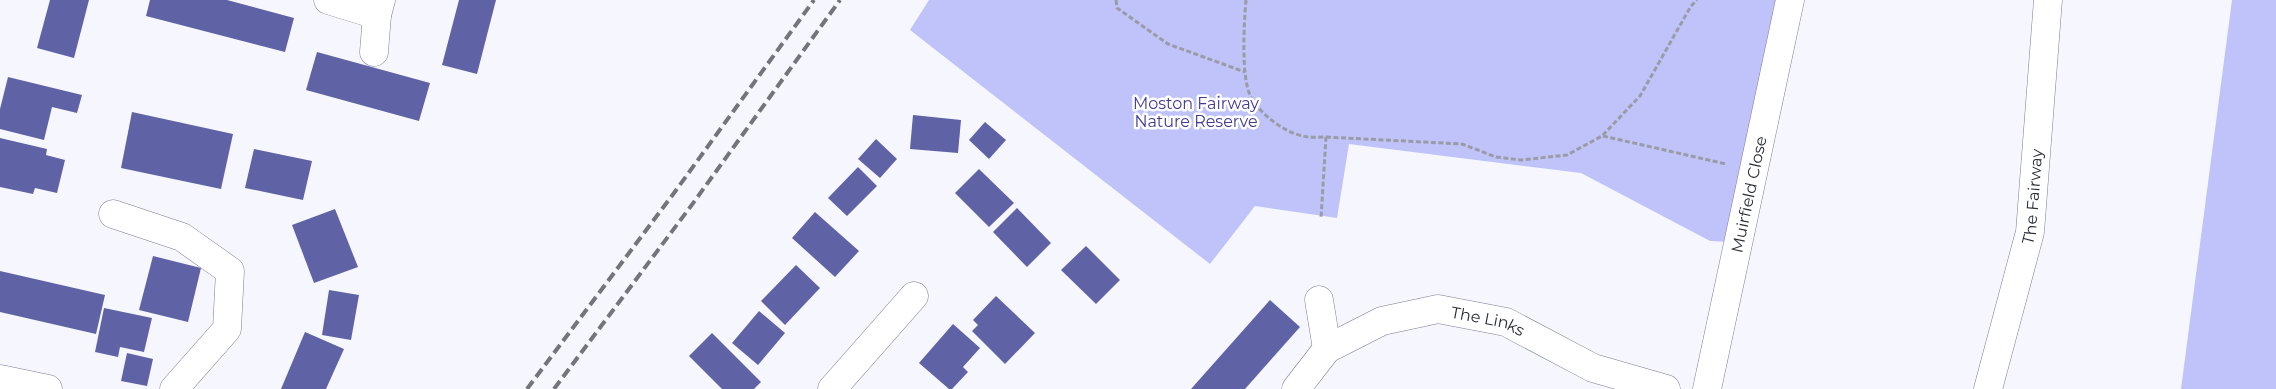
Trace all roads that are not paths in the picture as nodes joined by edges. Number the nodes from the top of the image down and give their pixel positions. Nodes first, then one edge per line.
1 (328, 0) edge
2 (1790, 0) edge
3 (2048, 0) edge
4 (379, 7) edge
5 (374, 52) dead end
6 (113, 214) dead end
7 (914, 296) dead end
8 (1319, 300) dead end
9 (1327, 349) junction
10 (0, 380) edge
11 (48, 389) edge
12 (174, 389) edge
13 (832, 389) edge
14 (1296, 389) edge
15 (1666, 389) edge
16 (1707, 389) edge
17 (1988, 389) edge

1 - 4 street
2 - 16 street, Muirfield Close
3 - 17 street, The Fairway
4 - 5 street
6 - 12 street
7 - 13 street
8 - 9 street
9 - 14 street, The Links
9 - 15 street, The Links
10 - 11 street

